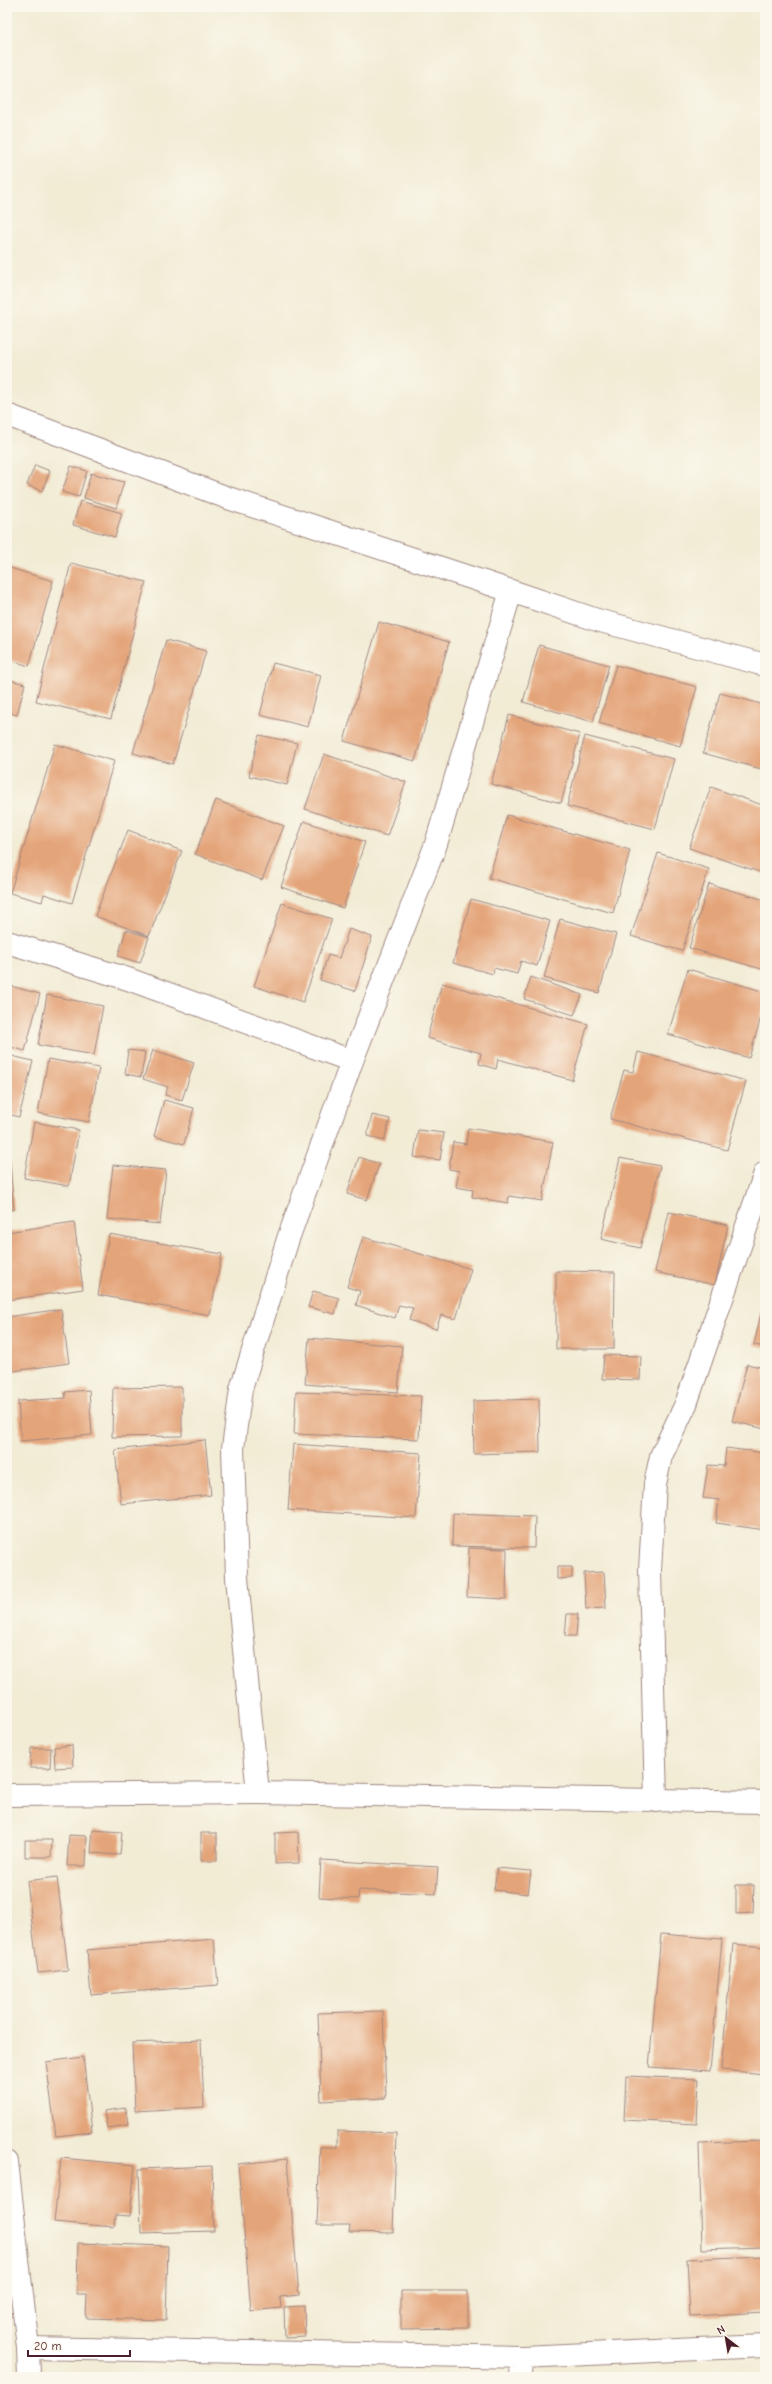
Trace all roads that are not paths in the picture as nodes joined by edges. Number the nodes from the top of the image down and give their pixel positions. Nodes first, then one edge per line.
1 (7, 415) edge
2 (511, 592) junction
3 (765, 665) edge
4 (7, 942) edge
5 (352, 1061) junction
6 (765, 1173) edge
7 (258, 1793) junction
8 (7, 1795) edge
9 (656, 1802) junction
10 (765, 1802) edge
11 (7, 2162) edge
12 (765, 2346) edge
13 (28, 2348) junction
14 (521, 2367) edge
15 (29, 2377) edge

1 - 2 street
2 - 3 street
2 - 5 street
4 - 5 street
5 - 7 street
6 - 9 street
7 - 8 street
7 - 9 street
9 - 10 street
11 - 13 street
12 - 14 street
13 - 14 street
13 - 15 street

